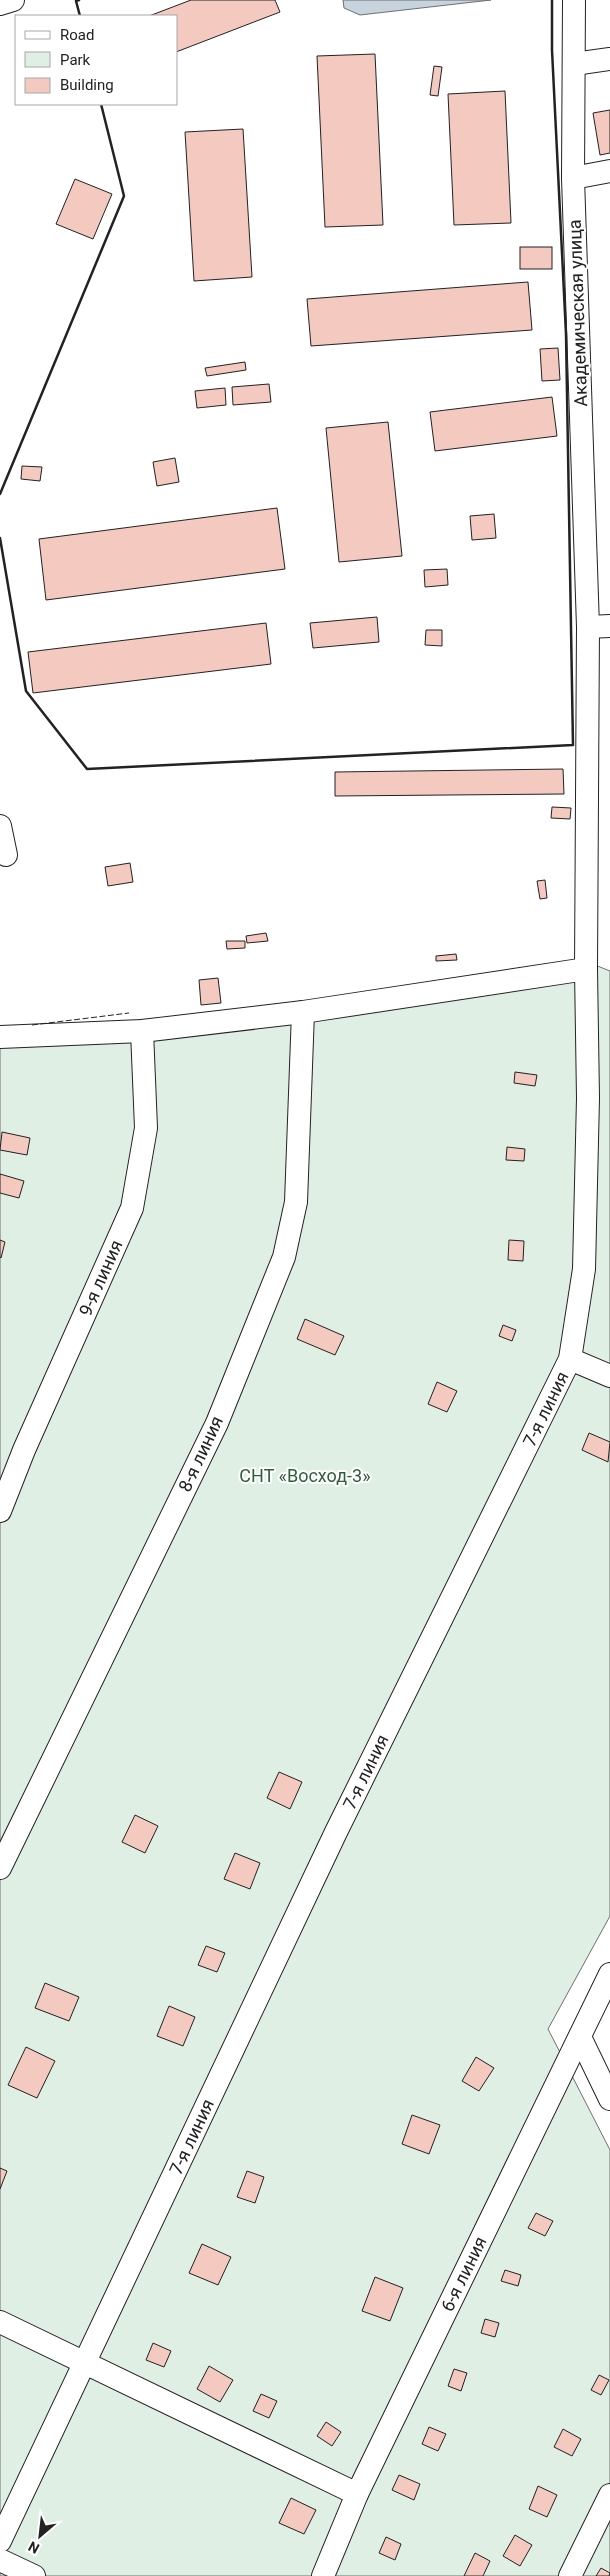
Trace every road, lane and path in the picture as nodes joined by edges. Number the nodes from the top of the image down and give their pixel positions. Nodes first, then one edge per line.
1 (13, 0) edge
2 (574, 0) edge
3 (0, 4) edge
4 (610, 59) edge
5 (574, 64) junction
6 (610, 171) edge
7 (573, 178) junction
8 (588, 626) junction
9 (610, 626) edge
10 (0, 826) edge
11 (6, 855) dead end
12 (586, 969) junction
13 (303, 1012) junction
14 (142, 1031) junction
15 (0, 1038) edge
16 (570, 1359) junction
17 (610, 1376) edge
18 (0, 1511) edge
19 (0, 1868) edge
20 (610, 1974) edge
21 (580, 2037) junction
22 (610, 2099) edge
23 (0, 2322) edge
24 (84, 2364) junction
25 (357, 2494) junction
26 (610, 2495) edge
27 (0, 2541) edge
28 (0, 2560) edge
29 (34, 2576) edge
30 (322, 2576) edge
31 (570, 2576) edge

1 - 3 street
2 - 5 street, Академическая улица
4 - 5 street
5 - 7 street, Академическая улица
6 - 7 street
7 - 8 street, Академическая улица
8 - 9 street
8 - 12 street, Академическая улица
10 - 11 street
12 - 13 street
12 - 16 street, 7-я линия
13 - 14 street
13 - 19 street, 8-я линия
14 - 15 street
14 - 18 street, 9-я линия
16 - 17 street
16 - 24 street, 7-я линия
20 - 21 street, 6-я линия
21 - 22 street
21 - 25 street, 6-я линия
23 - 24 street
24 - 25 street
24 - 27 street, 7-я линия
25 - 30 street, 6-я линия
26 - 31 street
28 - 29 street

